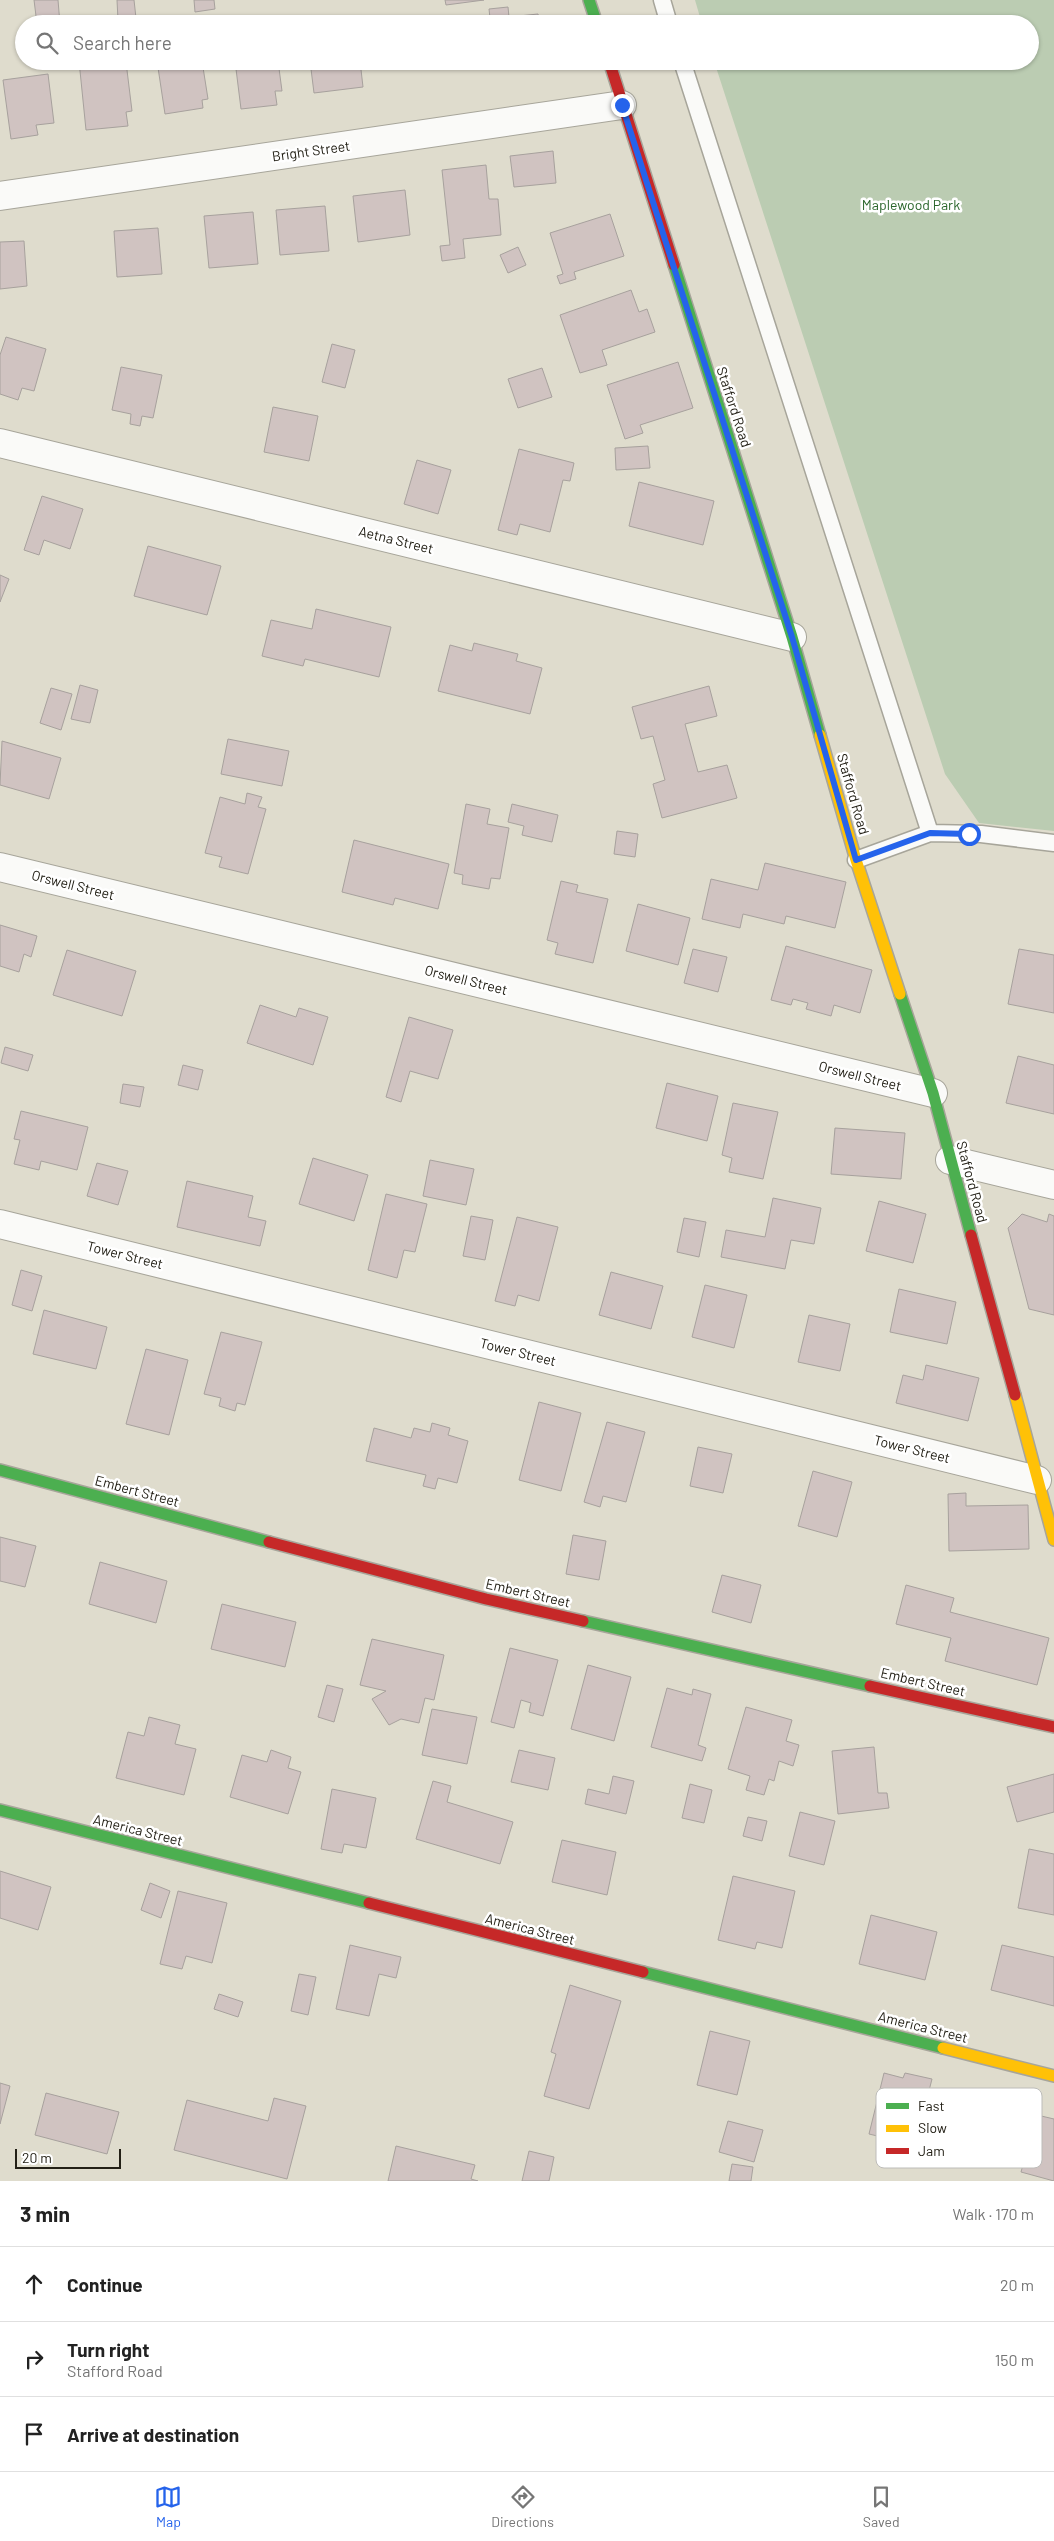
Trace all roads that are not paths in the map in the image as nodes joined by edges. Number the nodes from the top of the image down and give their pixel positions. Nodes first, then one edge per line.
1 (589, 0) edge
2 (662, 0) edge
3 (594, 15) edge
4 (666, 15) edge
5 (612, 70) edge
6 (685, 70) edge
7 (622, 105) junction
8 (0, 196) edge
9 (0, 444) edge
10 (792, 637) junction
11 (930, 833) junction
12 (1054, 843) edge
13 (856, 860) junction
14 (0, 867) edge
15 (933, 1093) junction
16 (950, 1160) junction
17 (1054, 1185) edge
18 (0, 1224) edge
19 (0, 1470) edge
20 (1037, 1480) junction
21 (1054, 1540) edge
22 (1054, 1727) edge
23 (0, 1810) edge
24 (1054, 2076) edge

1 - 3 street
2 - 4 lane
5 - 7 street, Stafford Road
6 - 11 lane
7 - 8 street, Bright Street
7 - 10 street, Stafford Road
9 - 10 street, Aetna Street
10 - 13 street, Stafford Road
11 - 12 lane
11 - 13 lane
13 - 15 street, Stafford Road
14 - 15 street, Orswell Street
15 - 16 street, Stafford Road
16 - 17 street
16 - 20 street, Stafford Road
18 - 20 street, Tower Street
19 - 22 street, Embert Street
20 - 21 street, Stafford Road
23 - 24 street, America Street

